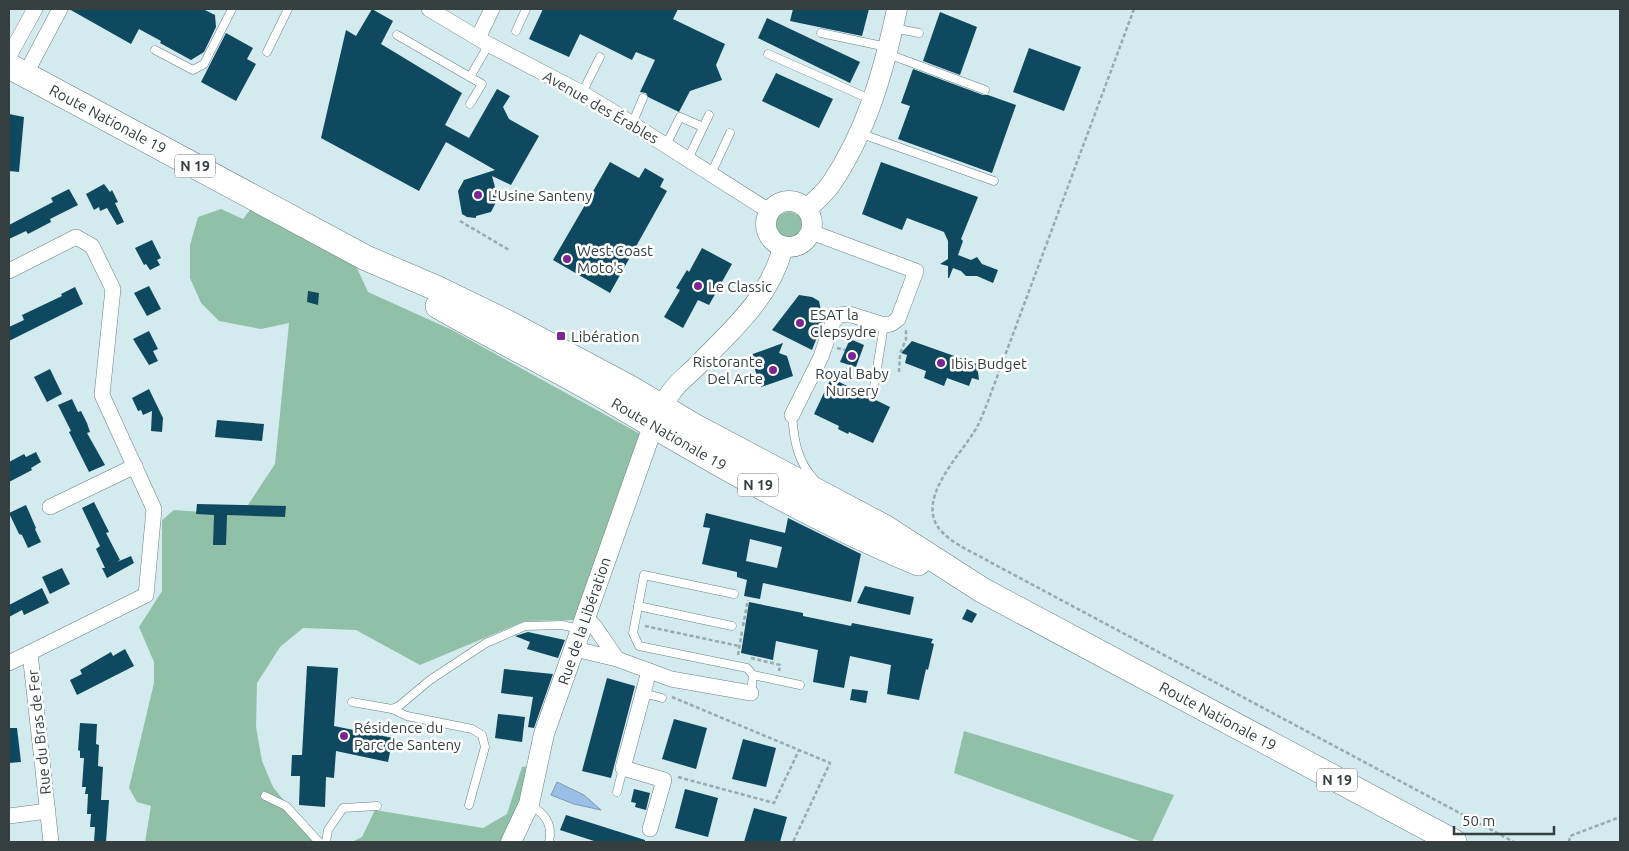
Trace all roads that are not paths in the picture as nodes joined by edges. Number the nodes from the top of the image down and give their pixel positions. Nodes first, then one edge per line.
1 (35, 9) edge
2 (60, 9) edge
3 (232, 9) edge
4 (288, 9) edge
5 (429, 9) edge
6 (492, 9) edge
7 (526, 9) edge
8 (895, 18) edge
9 (516, 31) dead end
10 (821, 33) dead end
11 (918, 33) dead end
12 (397, 35) dead end
13 (484, 41) junction
14 (155, 50) dead end
15 (889, 51) junction
16 (267, 52) dead end
17 (768, 54) dead end
18 (9, 56) edge
19 (600, 57) dead end
20 (17, 70) edge
21 (470, 77) junction
22 (984, 90) dead end
23 (582, 93) junction
24 (643, 98) dead end
25 (874, 101) junction
26 (470, 104) dead end
27 (709, 115) dead end
28 (632, 124) junction
29 (703, 128) junction
30 (730, 133) dead end
31 (859, 133) junction
32 (666, 145) junction
33 (688, 159) junction
34 (711, 174) junction
35 (994, 181) dead end
36 (807, 209) junction
37 (769, 211) junction
38 (811, 232) junction
39 (783, 247) junction
40 (9, 271) edge
41 (884, 325) junction
42 (874, 387) dead end
43 (792, 416) joint
44 (658, 417) junction
45 (135, 466) junction
46 (832, 499) junction
47 (50, 507) dead end
48 (982, 590) junction
49 (734, 594) dead end
50 (638, 606) junction
51 (583, 623) junction
52 (732, 626) dead end
53 (575, 649) junction
54 (30, 653) junction
55 (617, 659) junction
56 (9, 663) edge
57 (649, 671) junction
58 (753, 675) junction
59 (800, 685) dead end
60 (643, 693) junction
61 (751, 693) joint
62 (662, 698) road end
63 (352, 702) dead end
64 (392, 709) junction
65 (623, 768) junction
66 (617, 792) dead end
67 (265, 796) dead end
68 (469, 804) dead end
69 (377, 806) dead end
70 (48, 811) junction
71 (526, 811) junction
72 (9, 816) edge
73 (650, 829) dead end
74 (51, 842) edge
75 (319, 842) edge
76 (326, 842) edge
77 (511, 842) edge
78 (519, 842) edge
79 (549, 842) edge
80 (1454, 842) edge

1 - 18 street
2 - 20 street
3 - 14 lane
4 - 16 lane
5 - 13 street, Avenue des Érables
6 - 13 street
7 - 9 lane
8 - 11 lane
8 - 15 street
10 - 15 lane
12 - 21 lane
13 - 21 lane
13 - 23 street, Avenue des Érables
15 - 22 lane
15 - 25 street
17 - 25 lane
19 - 23 lane
20 - 44 main road, Route Nationale 19 / N 19
21 - 26 lane
23 - 28 street, Avenue des Érables
24 - 28 lane
25 - 31 street
27 - 29 lane
28 - 32 street, Avenue des Érables
29 - 32 lane
29 - 33 lane
30 - 34 lane
31 - 35 lane
31 - 36 street
32 - 33 street, Avenue des Érables
33 - 34 street, Avenue des Érables
34 - 37 street, Avenue des Érables
36 - 37 street
36 - 38 street
37 - 39 street
38 - 39 street
38 - 41 street
39 - 44 street, Rue de la Libération
40 - 45 street
41 - 42 lane
41 - 43 street
43 - 46 lane
44 - 46 main road, Route Nationale 19 / N 19
44 - 48 main road, Route Nationale 19 / N 19
44 - 51 street, Rue de la Libération
45 - 47 street
45 - 54 street
46 - 48 main road, Route Nationale 19 / N 19
48 - 80 main road, Route Nationale 19 / N 19
49 - 50 lane
50 - 52 lane
50 - 58 lane
51 - 53 street, Rue de la Libération
51 - 55 street
51 - 64 lane
53 - 55 street
53 - 71 street, Rue de la Libération
54 - 56 street
54 - 70 street, Rue du Bras de Fer
55 - 57 street
57 - 60 street
57 - 61 street
58 - 59 lane
58 - 61 lane
60 - 62 lane
60 - 65 street
63 - 64 lane
64 - 68 lane
65 - 66 lane
65 - 73 street
67 - 75 lane
69 - 76 lane
70 - 72 street, Rue du Bras de Fer
70 - 74 street, Rue du Bras de Fer
71 - 77 street, Rue de la Libération
71 - 78 street, Rue de la Libération
71 - 79 lane

